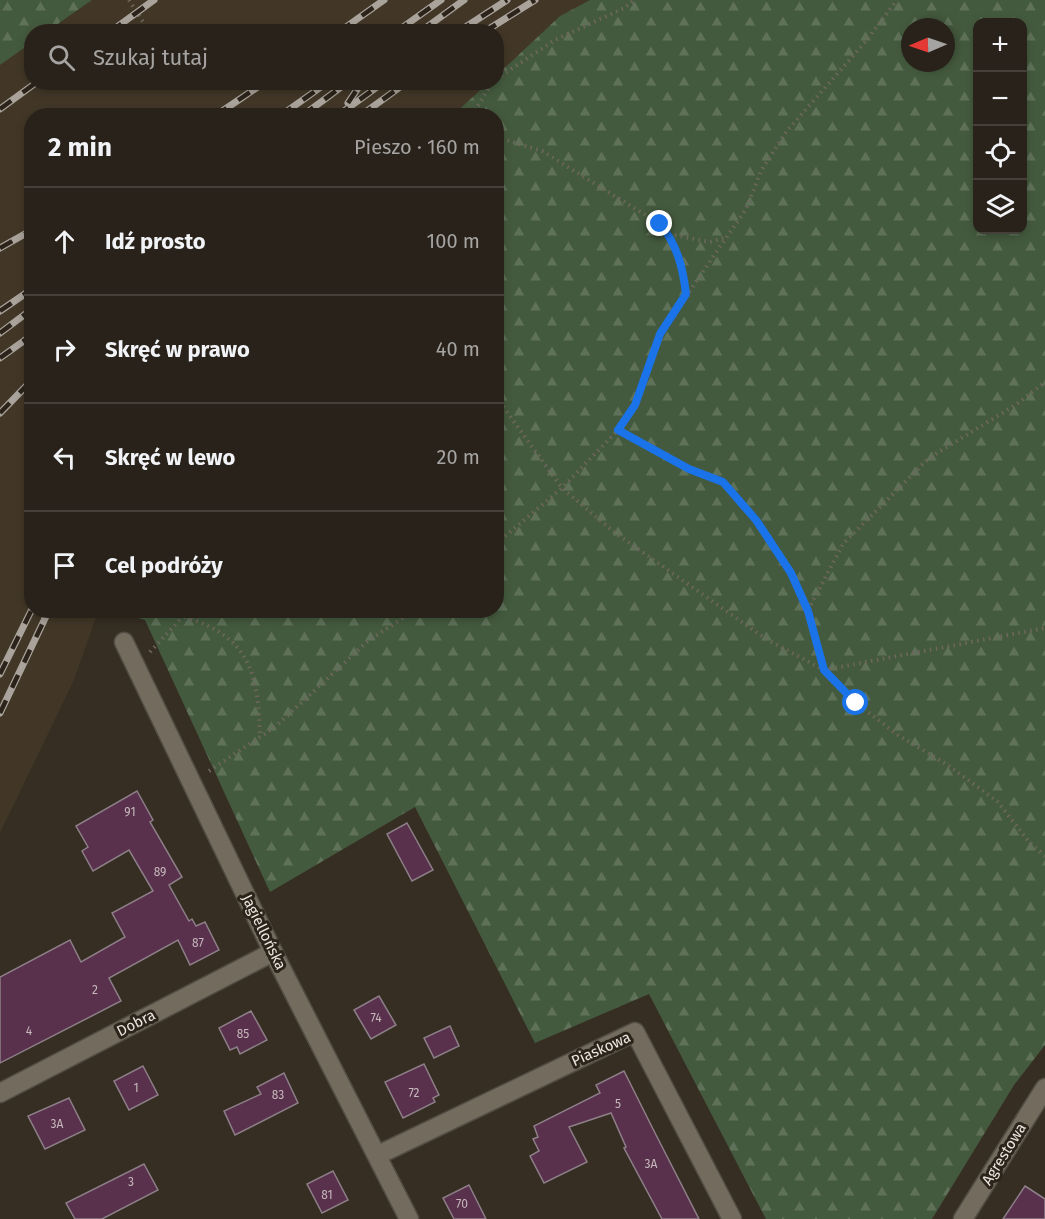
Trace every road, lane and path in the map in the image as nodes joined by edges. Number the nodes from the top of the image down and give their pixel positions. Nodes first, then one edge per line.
1 (129, 0) edge
2 (636, 0) edge
3 (897, 0) edge
4 (144, 24) edge
5 (504, 74) edge
6 (487, 90) edge
7 (477, 108) edge
8 (504, 140) edge
9 (668, 234) junction
10 (726, 237) junction
11 (686, 294) junction
12 (1045, 382) edge
13 (504, 408) edge
14 (618, 430) junction
15 (562, 488) junction
16 (504, 537) edge
17 (808, 611) junction
18 (184, 618) edge
19 (188, 618) edge
20 (402, 618) edge
21 (1045, 628) edge
22 (124, 642) dead end
23 (138, 666) junction
24 (824, 670) junction
25 (260, 736) junction
26 (191, 783) junction
27 (1045, 856) edge
28 (273, 952) junction
29 (1045, 1088) edge
30 (0, 1093) edge
31 (378, 1155) junction
32 (409, 1219) edge
33 (732, 1219) edge
34 (963, 1219) edge

1 - 4 path
2 - 5 path
3 - 10 path
6 - 7 path
8 - 9 path
9 - 10 path
9 - 11 path
10 - 11 path
11 - 14 path
12 - 17 path
13 - 15 path
14 - 15 path
14 - 17 path
15 - 16 path
15 - 24 path
17 - 24 path
18 - 23 path
19 - 25 path
20 - 25 path
21 - 24 path
22 - 23 street, Jagiellońska
23 - 26 street, Jagiellońska
24 - 27 path
25 - 26 path
26 - 28 street, Jagiellońska
28 - 30 street, Dobra
28 - 31 street, Jagiellońska
29 - 34 street, Agrestowa
31 - 32 street, Jagiellońska
31 - 33 street, Piaskowa

